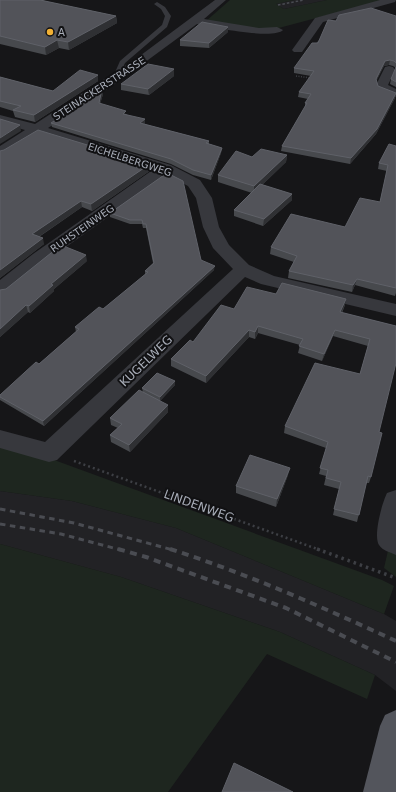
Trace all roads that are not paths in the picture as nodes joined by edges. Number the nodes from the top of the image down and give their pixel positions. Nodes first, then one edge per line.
1 (221, 0) edge
2 (391, 0) edge
3 (157, 4) dead end
4 (196, 21) junction
5 (277, 30) dead end
6 (298, 50) dead end
7 (389, 70) edge
8 (116, 77) junction
9 (396, 93) edge
10 (0, 119) edge
11 (37, 129) junction
12 (0, 152) edge
13 (166, 168) junction
14 (243, 269) junction
15 (0, 290) edge
16 (396, 310) edge
17 (0, 439) edge
18 (396, 500) edge
19 (396, 543) edge
20 (396, 726) edge
21 (380, 792) edge

1 - 4 street, STEINACKERSTRASSE
2 - 6 street
3 - 8 lane
4 - 5 street
4 - 8 street, STEINACKERSTRASSE
7 - 9 street
8 - 11 street, STEINACKERSTRASSE
10 - 11 street, EICHELBERGWEG
11 - 12 street, STEINACKERSTRASSE
11 - 13 street, EICHELBERGWEG
13 - 14 street, EICHELBERGWEG
13 - 15 street, RUHSTEINWEG
14 - 16 street, EICHELBERGWEG
14 - 17 street, KUGELWEG
18 - 19 street
20 - 21 main road

